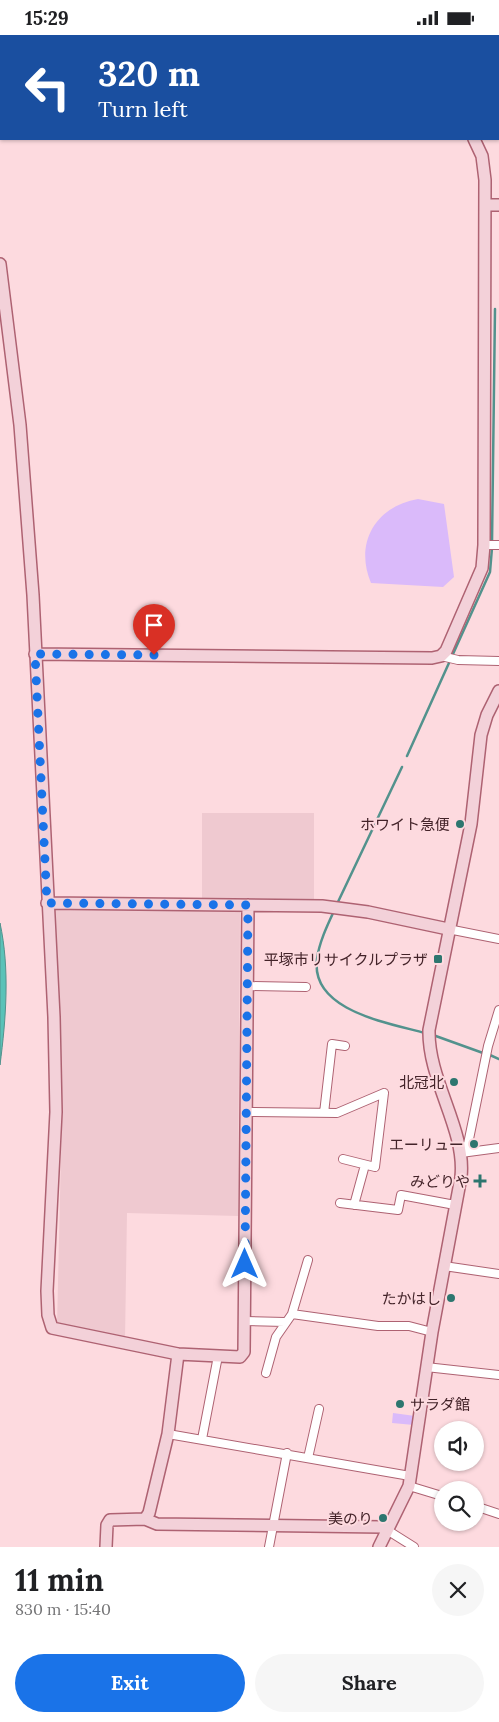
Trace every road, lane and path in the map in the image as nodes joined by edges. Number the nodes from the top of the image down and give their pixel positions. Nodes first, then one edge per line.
1 (474, 140) edge
2 (485, 205) junction
3 (499, 205) edge
4 (0, 265) edge
5 (484, 545) junction
6 (499, 545) edge
7 (35, 654) junction
8 (445, 658) junction
9 (499, 661) edge
10 (499, 691) edge
11 (47, 903) junction
12 (248, 905) junction
13 (448, 929) junction
14 (499, 939) edge
15 (247, 986) junction
16 (306, 987) dead end
17 (499, 1009) edge
18 (345, 1046) dead end
19 (245, 1113) junction
20 (324, 1113) junction
21 (499, 1148) edge
22 (461, 1153) junction
23 (343, 1159) dead end
24 (365, 1165) junction
25 (340, 1203) dead end
26 (354, 1205) junction
27 (455, 1205) junction
28 (308, 1260) dead end
29 (444, 1266) junction
30 (499, 1274) edge
31 (292, 1315) junction
32 (245, 1321) junction
33 (285, 1322) junction
34 (432, 1332) junction
35 (178, 1354) junction
36 (218, 1356) junction
37 (426, 1367) junction
38 (266, 1373) dead end
39 (499, 1375) edge
40 (319, 1409) dead end
41 (168, 1434) junction
42 (202, 1439) junction
43 (287, 1453) junction
44 (308, 1458) junction
45 (410, 1481) junction
46 (434, 1492) edge
47 (484, 1509) edge
48 (499, 1514) edge
49 (145, 1519) junction
50 (273, 1525) junction
51 (387, 1530) junction
52 (106, 1547) edge
53 (270, 1547) edge
54 (379, 1547) edge
55 (414, 1547) edge

1 - 2 street
2 - 3 street
2 - 5 street
4 - 7 street
5 - 6 street
5 - 8 street
7 - 8 street
7 - 11 street
8 - 9 street
10 - 13 street
11 - 12 street
11 - 35 street
12 - 13 street
12 - 15 street
13 - 14 street
13 - 22 street
15 - 16 street
15 - 19 street
17 - 22 street
18 - 20 street
19 - 20 street
19 - 32 street
20 - 24 street
21 - 22 street
22 - 27 street
23 - 24 street
24 - 26 street
25 - 26 street
26 - 27 street
27 - 29 street
28 - 31 street
29 - 30 street
29 - 34 street
31 - 33 street
31 - 34 street
32 - 33 street
32 - 36 street
33 - 38 street
34 - 37 street
35 - 36 street
35 - 41 street
36 - 42 street
37 - 39 street
37 - 45 street
40 - 44 street
41 - 42 street
41 - 49 street
42 - 43 street
43 - 44 street
43 - 50 street
44 - 45 street
45 - 46 street
45 - 51 street
47 - 48 street
49 - 50 street
49 - 52 street
50 - 51 street
50 - 53 street
51 - 54 street
51 - 55 street

